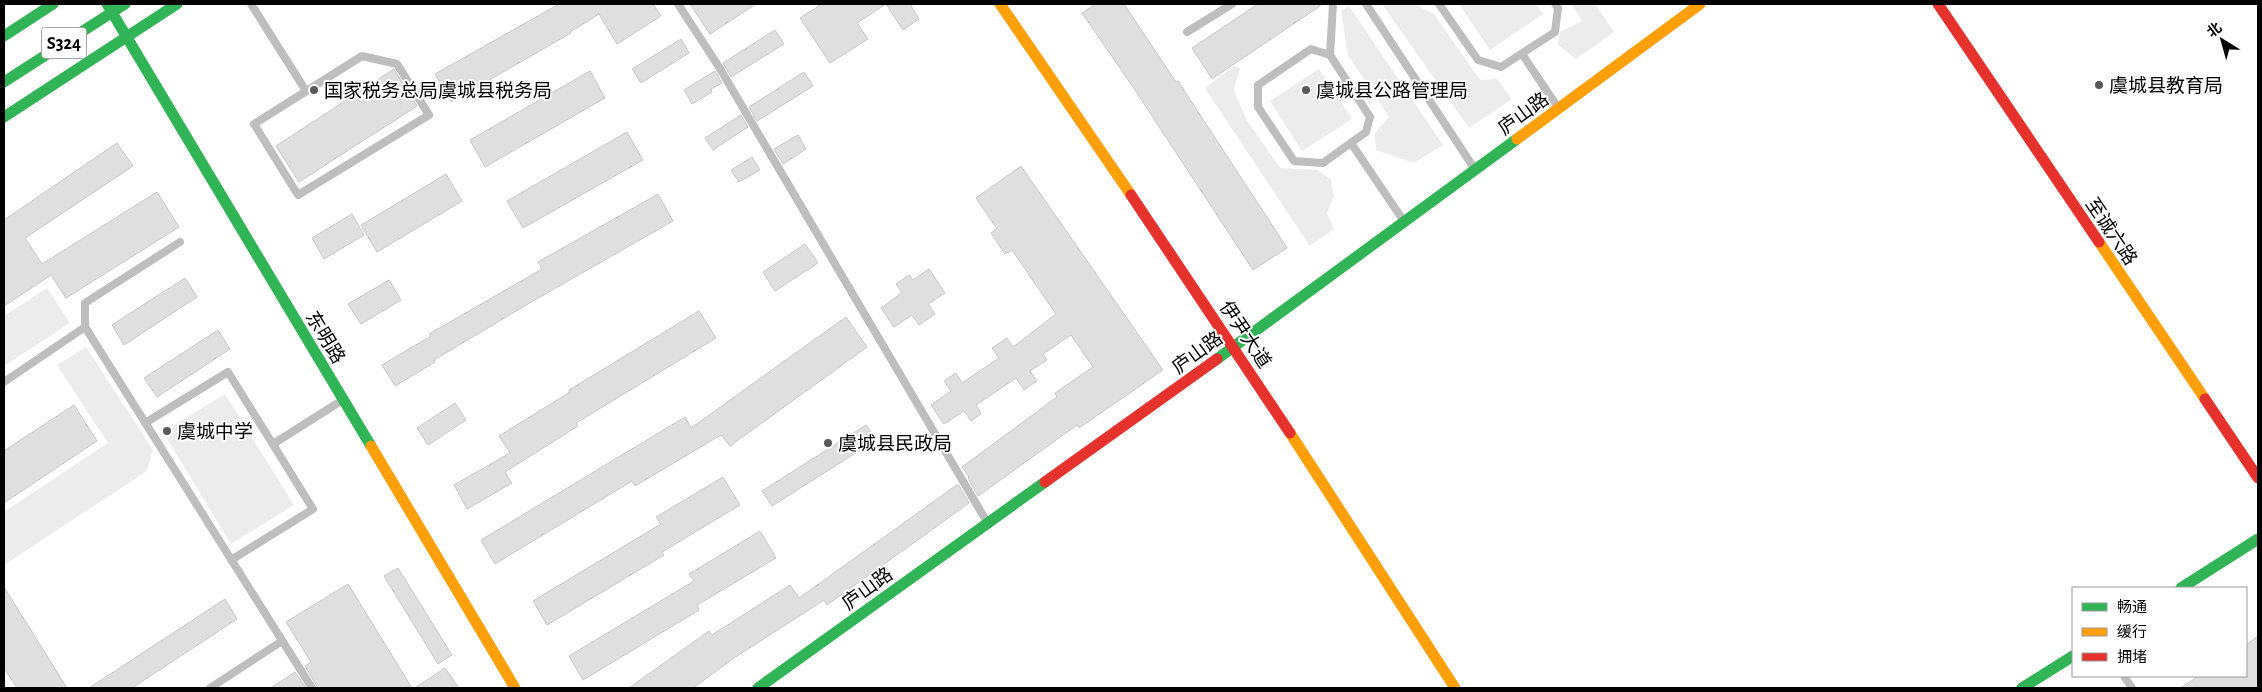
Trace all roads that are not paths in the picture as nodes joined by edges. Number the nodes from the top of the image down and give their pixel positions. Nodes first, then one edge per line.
1 (53, 4) edge
2 (125, 4) edge
3 (176, 4) edge
4 (251, 4) edge
5 (678, 4) edge
6 (1000, 4) edge
7 (1232, 4) edge
8 (1333, 4) edge
9 (1366, 4) edge
10 (1439, 4) edge
11 (1555, 4) edge
12 (1700, 4) edge
13 (1938, 4) edge
14 (109, 8) edge
15 (1187, 32) dead end
16 (4, 36) edge
17 (126, 36) junction
18 (1522, 54) junction
19 (1330, 55) junction
20 (4, 82) edge
21 (306, 91) junction
22 (1559, 108) junction
23 (4, 117) edge
24 (1351, 143) junction
25 (1475, 170) junction
26 (1404, 222) junction
27 (180, 242) dead end
28 (85, 327) junction
29 (1234, 347) junction
30 (4, 382) edge
31 (343, 400) junction
32 (145, 423) junction
33 (273, 444) junction
34 (2258, 478) edge
35 (988, 523) junction
36 (2258, 539) edge
37 (232, 560) junction
38 (2183, 587) edge
39 (282, 641) junction
40 (2072, 657) edge
41 (2125, 677) edge
42 (210, 688) edge
43 (312, 688) edge
44 (515, 688) edge
45 (758, 688) edge
46 (1455, 688) edge
47 (2022, 688) edge
48 (2132, 688) edge

1 - 16 main road, S324
2 - 14 main road, S324
3 - 17 main road
4 - 21 lane
5 - 35 lane
6 - 29 main road, 伊尹大道
7 - 15 lane
8 - 19 lane
9 - 25 lane
10 - 18 lane
11 - 18 lane
12 - 22 main road, 庐山路
13 - 34 main road, 至诚六路
14 - 17 main road, 东明路
14 - 20 main road, S324
17 - 23 main road
17 - 31 main road, 东明路
18 - 22 lane
19 - 24 lane
19 - 24 lane
21 - 21 lane
22 - 25 main road, 庐山路
24 - 26 lane
25 - 26 main road, 庐山路
26 - 29 main road, 庐山路
27 - 28 lane
28 - 30 lane
28 - 32 lane
29 - 35 main road, 庐山路
29 - 46 main road, 伊尹大道
31 - 33 lane
31 - 44 main road, 东明路
32 - 33 lane
32 - 37 lane
33 - 37 lane
35 - 45 main road, 庐山路
36 - 38 main road
37 - 39 lane
39 - 42 lane
39 - 43 lane
40 - 47 main road
41 - 48 lane

